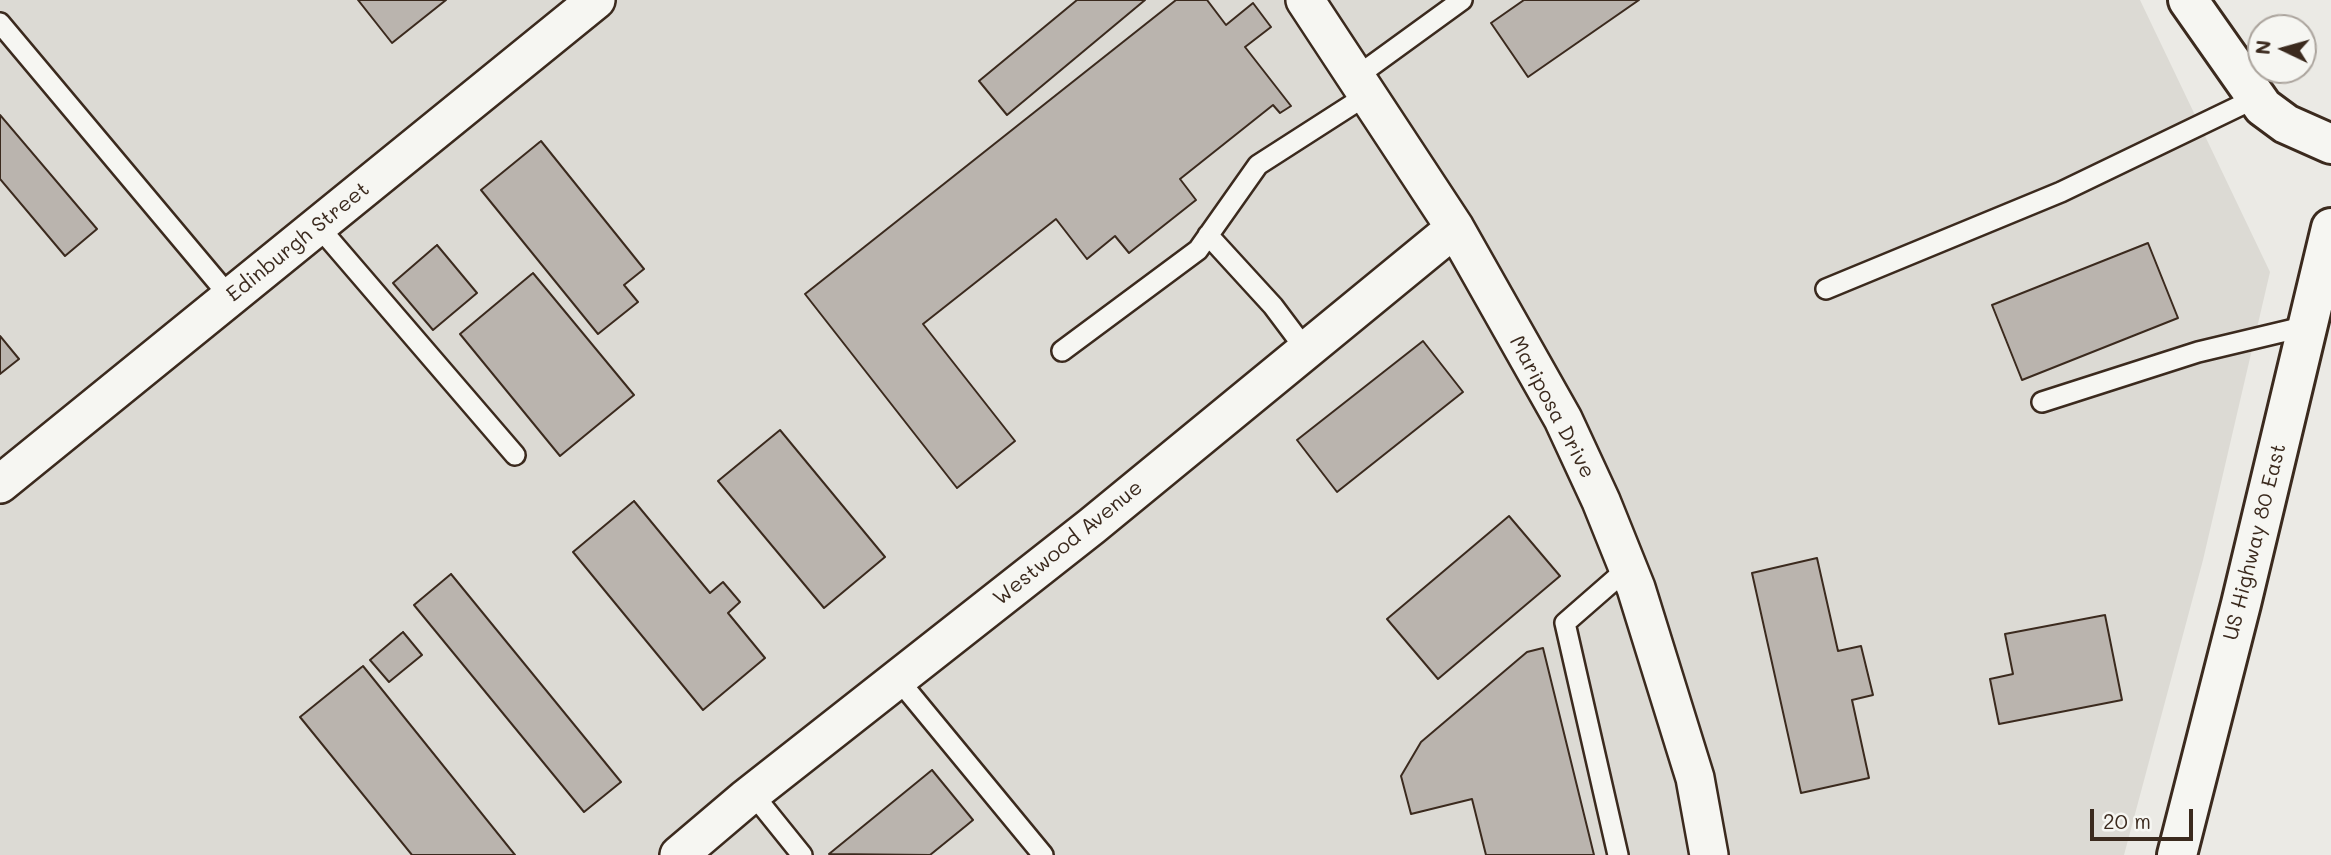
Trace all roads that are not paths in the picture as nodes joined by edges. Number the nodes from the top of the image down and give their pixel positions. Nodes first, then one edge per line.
1 (596, 0) edge
2 (1305, 0) edge
3 (1462, 0) edge
4 (2188, 0) edge
5 (0, 23) edge
6 (1361, 86) junction
7 (2256, 98) junction
8 (2331, 144) edge
9 (318, 226) junction
10 (1455, 228) junction
11 (2331, 228) edge
12 (1208, 235) junction
13 (1826, 289) dead end
14 (230, 297) junction
15 (2307, 326) junction
16 (1306, 350) junction
17 (1062, 351) dead end
18 (2042, 402) dead end
19 (515, 455) dead end
20 (0, 484) edge
21 (1628, 568) junction
22 (897, 678) junction
23 (752, 793) junction
24 (679, 855) edge
25 (803, 855) edge
26 (1042, 855) edge
27 (1618, 855) edge
28 (1709, 855) edge
29 (2177, 855) edge

1 - 9 street, Edinburgh Street
2 - 6 street, Mariposa Drive
3 - 6 lane
4 - 7 main road
5 - 14 lane
6 - 10 street, Mariposa Drive
6 - 12 lane
7 - 8 main road
7 - 13 lane
9 - 14 street, Edinburgh Street
9 - 19 lane
10 - 16 street, Westwood Avenue
10 - 21 street, Mariposa Drive
11 - 15 main road, US Highway 80 East
12 - 16 lane
12 - 17 lane
14 - 20 street, Edinburgh Street
15 - 18 lane
15 - 29 main road, US Highway 80 East
16 - 22 street, Westwood Avenue
21 - 27 lane
21 - 28 street, Mariposa Drive
22 - 23 street, Westwood Avenue
22 - 26 lane
23 - 24 street, Westwood Avenue
23 - 25 lane

